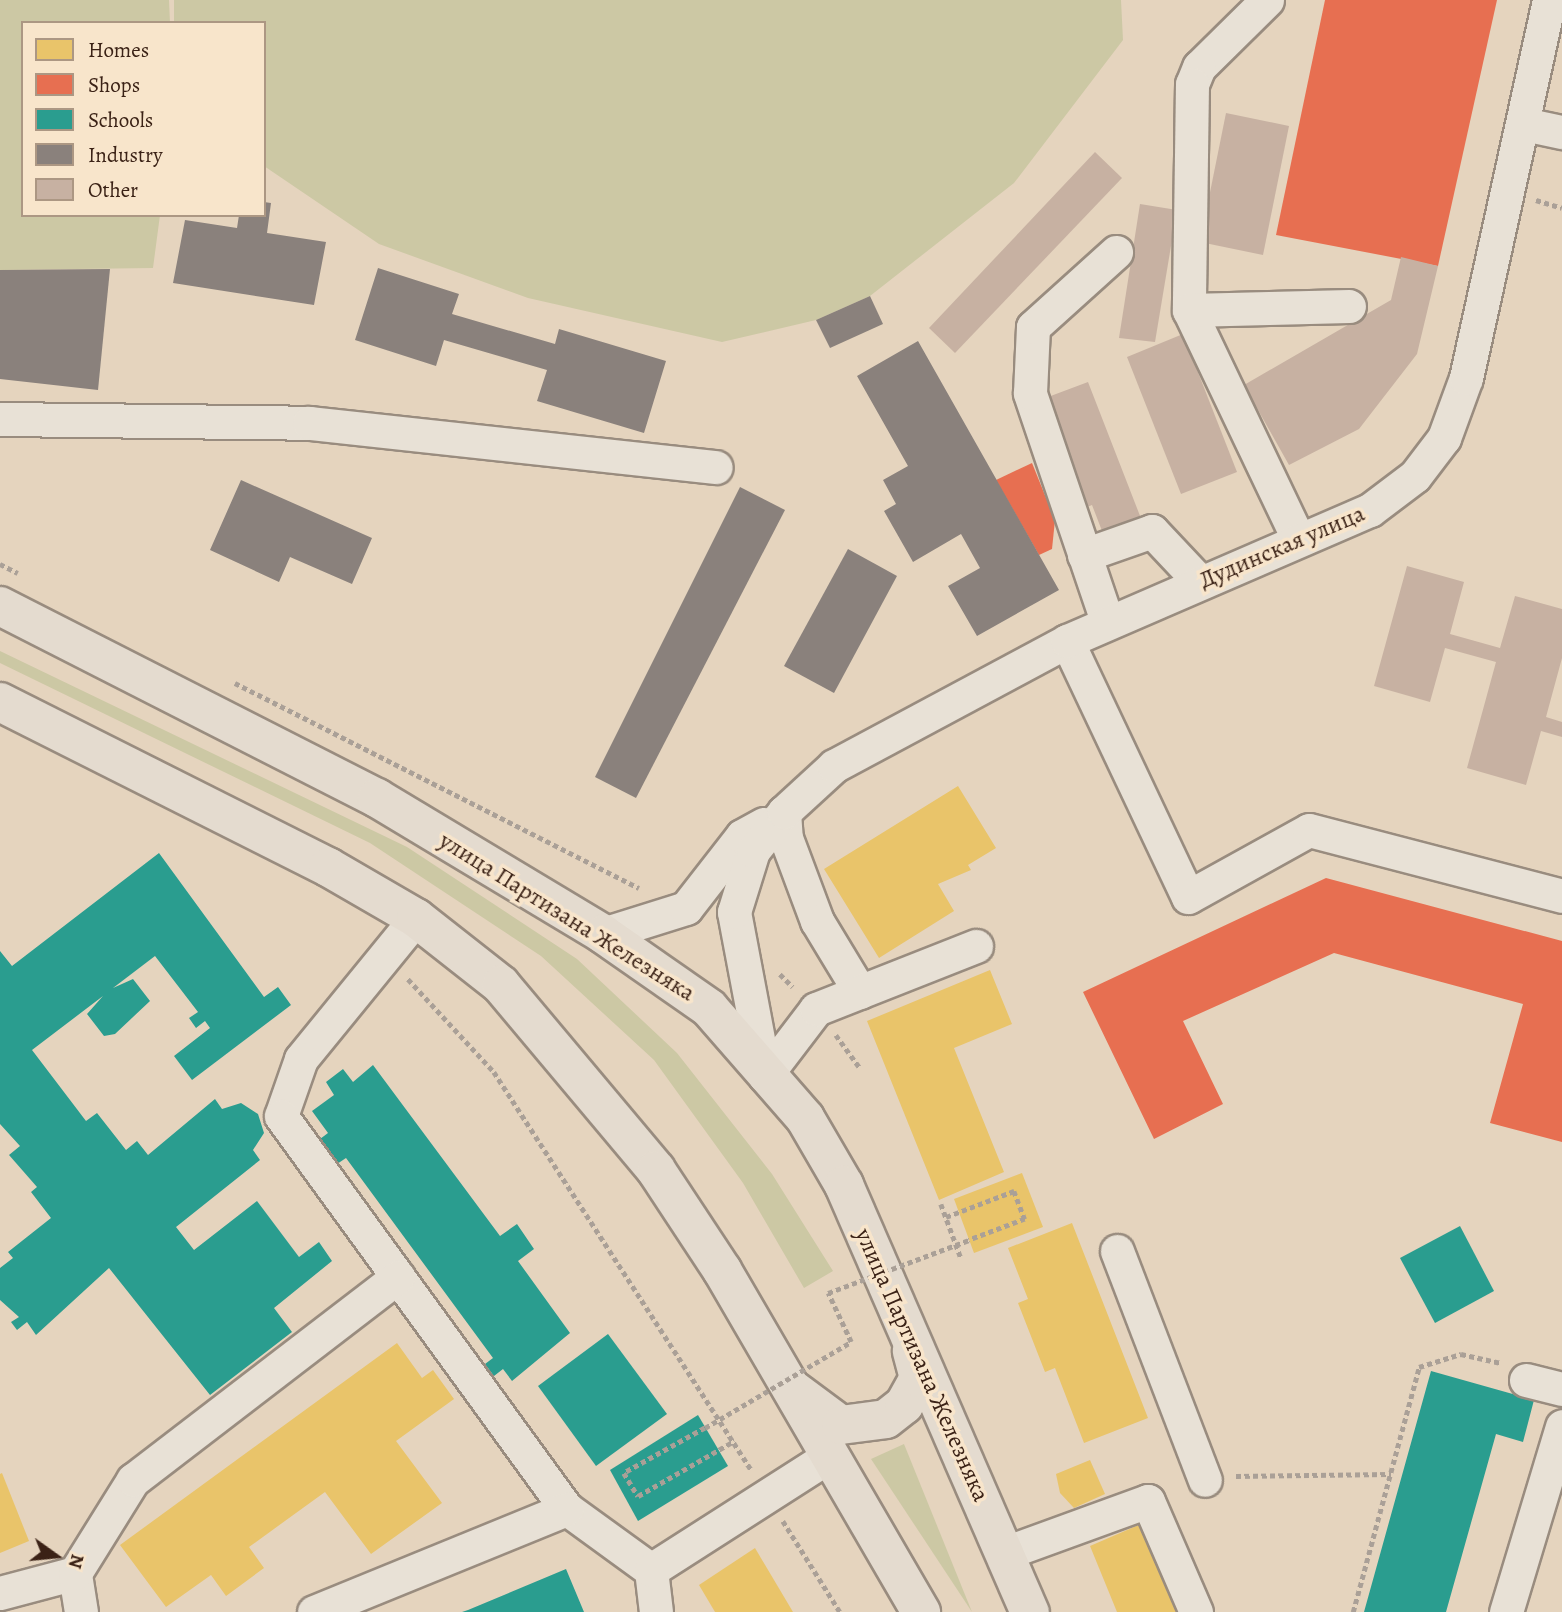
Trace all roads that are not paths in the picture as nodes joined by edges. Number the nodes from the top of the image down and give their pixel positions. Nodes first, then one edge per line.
1 (1267, 0) edge
2 (1549, 0) edge
3 (1550, 58) edge
4 (1524, 124) junction
5 (1562, 132) edge
6 (1116, 252) dead end
7 (1349, 306) dead end
8 (1189, 310) junction
9 (0, 419) edge
10 (716, 467) dead end
11 (1298, 539) junction
12 (1084, 555) junction
13 (1200, 582) junction
14 (0, 606) edge
15 (1108, 621) junction
16 (1067, 641) junction
17 (0, 702) edge
18 (784, 813) junction
19 (1562, 896) edge
20 (416, 918) junction
21 (603, 934) junction
22 (976, 946) dead end
23 (860, 992) junction
24 (765, 1076) junction
25 (1117, 1251) dead end
26 (398, 1277) junction
27 (909, 1334) junction
28 (1526, 1380) road end
29 (784, 1385) junction
30 (1562, 1389) edge
31 (1562, 1426) edge
32 (826, 1458) junction
33 (1205, 1480) road end
34 (567, 1509) junction
35 (1005, 1553) junction
36 (651, 1570) junction
37 (75, 1573) junction
38 (0, 1593) edge
39 (81, 1612) edge
40 (314, 1612) edge
41 (656, 1612) edge
42 (921, 1612) edge
43 (1030, 1612) edge
44 (1196, 1612) edge
45 (1506, 1612) edge

1 - 8 street
2 - 3 street, Дудинская улица
3 - 4 street, Дудинская улица
4 - 5 street
4 - 11 street, Дудинская улица
6 - 12 street
7 - 8 street
8 - 11 street
9 - 10 street
11 - 13 street, Дудинская улица
12 - 13 street
12 - 15 street
13 - 15 street, Дудинская улица
14 - 21 main road, улица Партизана Железняка
15 - 16 street, Дудинская улица
16 - 18 street, Дудинская улица
16 - 19 street
17 - 20 main road
18 - 21 street
18 - 23 street
18 - 24 street
20 - 26 street
20 - 29 main road
21 - 24 main road, улица Партизана Железняка
22 - 23 street
23 - 24 street
24 - 27 main road, улица Партизана Железняка
25 - 33 street
26 - 34 street
26 - 37 street
27 - 29 main road
27 - 35 main road, улица Партизана Железняка
28 - 30 street
29 - 32 main road
31 - 45 street
32 - 36 street
32 - 42 main road
34 - 36 street
34 - 40 street
35 - 43 main road, улица Партизана Железняка
35 - 44 street
36 - 41 street
37 - 38 street
37 - 39 street

